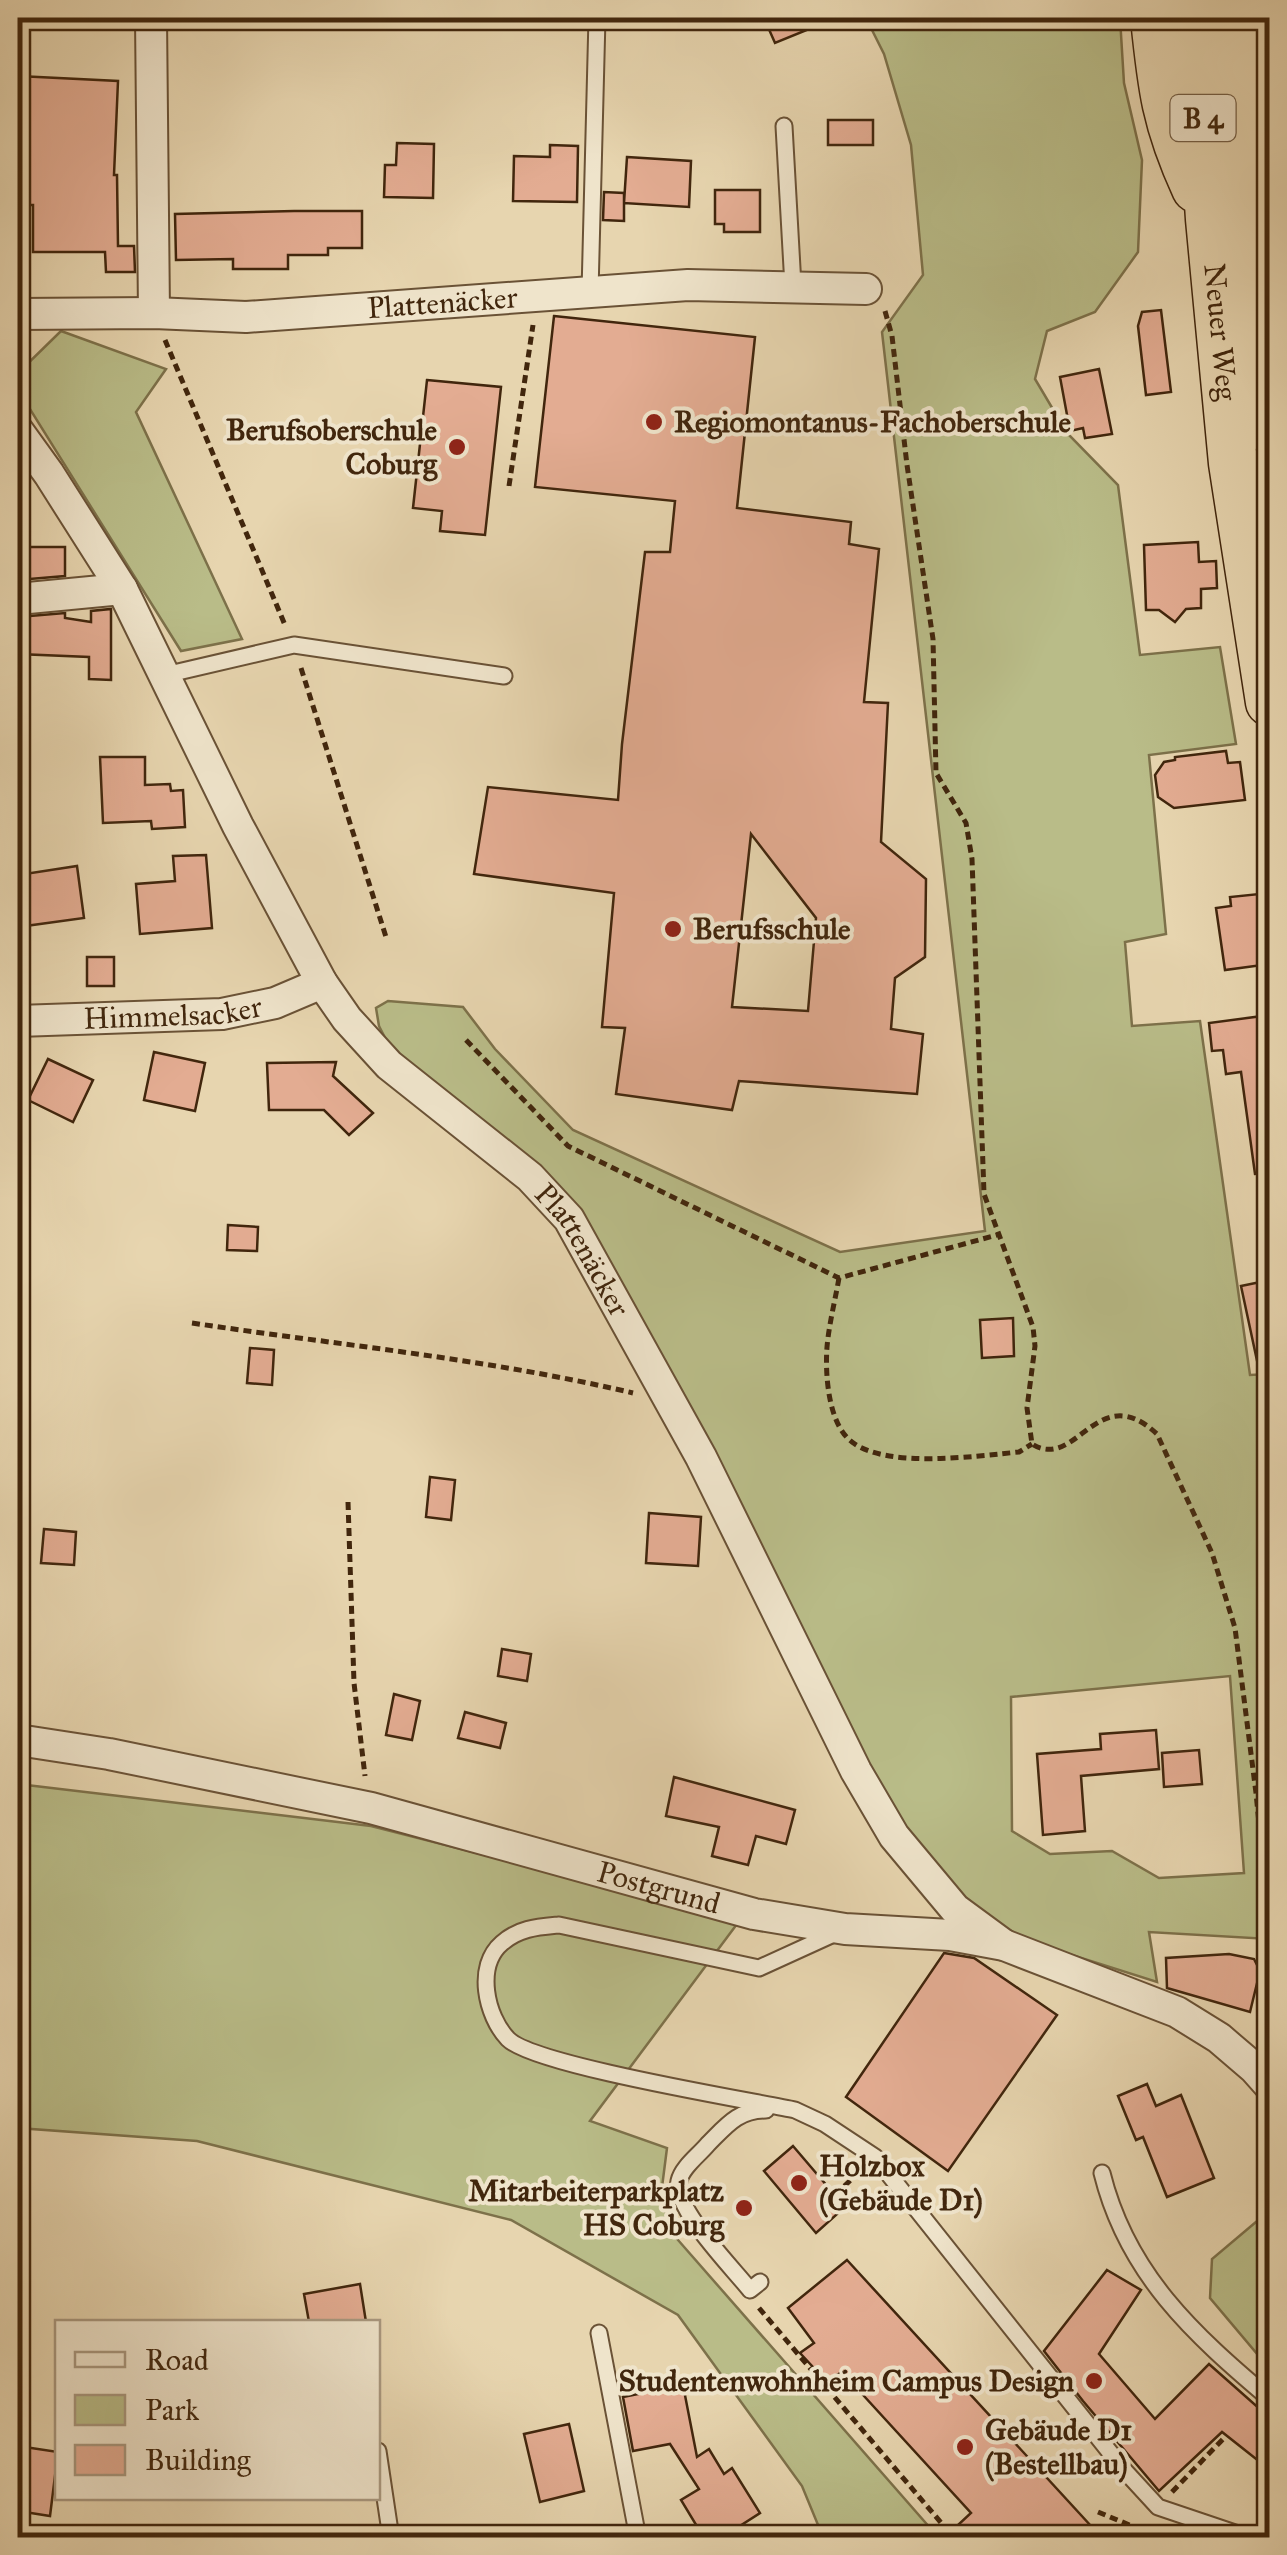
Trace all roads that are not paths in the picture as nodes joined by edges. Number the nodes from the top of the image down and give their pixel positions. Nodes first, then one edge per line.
1 (152, 18) edge
2 (597, 18) edge
3 (1156, 18) edge
4 (1196, 18) edge
5 (1234, 18) edge
6 (784, 126) dead end
7 (1210, 219) junction
8 (793, 286) junction
9 (866, 289) road end
10 (590, 292) junction
11 (154, 313) junction
12 (18, 314) edge
13 (1270, 430) edge
14 (18, 431) edge
15 (122, 589) junction
16 (18, 598) edge
17 (165, 675) junction
18 (504, 676) dead end
19 (1270, 702) edge
20 (322, 983) junction
21 (18, 1022) edge
22 (18, 1740) edge
23 (845, 1929) junction
24 (1004, 1945) junction
25 (1270, 2086) edge
26 (795, 2110) junction
27 (1102, 2173) dead end
28 (755, 2286) road end
29 (599, 2334) dead end
30 (1270, 2399) edge
31 (380, 2465) edge
32 (391, 2538) edge
33 (638, 2538) edge
34 (1250, 2538) edge

1 - 11 street
2 - 10 lane
3 - 7 highway
4 - 7 highway, Neuer Weg / B 4
5 - 13 highway, Neuer Weg / B 4
6 - 8 lane
7 - 19 highway, Neuer Weg / B 4
8 - 9 street, Plattenäcker
8 - 10 street, Plattenäcker
10 - 11 street, Plattenäcker
11 - 12 street, Plattenäcker
14 - 15 street, Plattenäcker
15 - 16 street
15 - 17 street, Plattenäcker
17 - 18 lane
17 - 20 street, Plattenäcker
20 - 21 street, Himmelsacker
20 - 24 street, Plattenäcker
22 - 23 street, Postgrund
23 - 24 street, Postgrund
23 - 26 lane
24 - 25 street, Postgrund
26 - 28 lane
26 - 34 lane
27 - 30 lane
29 - 33 lane
31 - 32 lane

